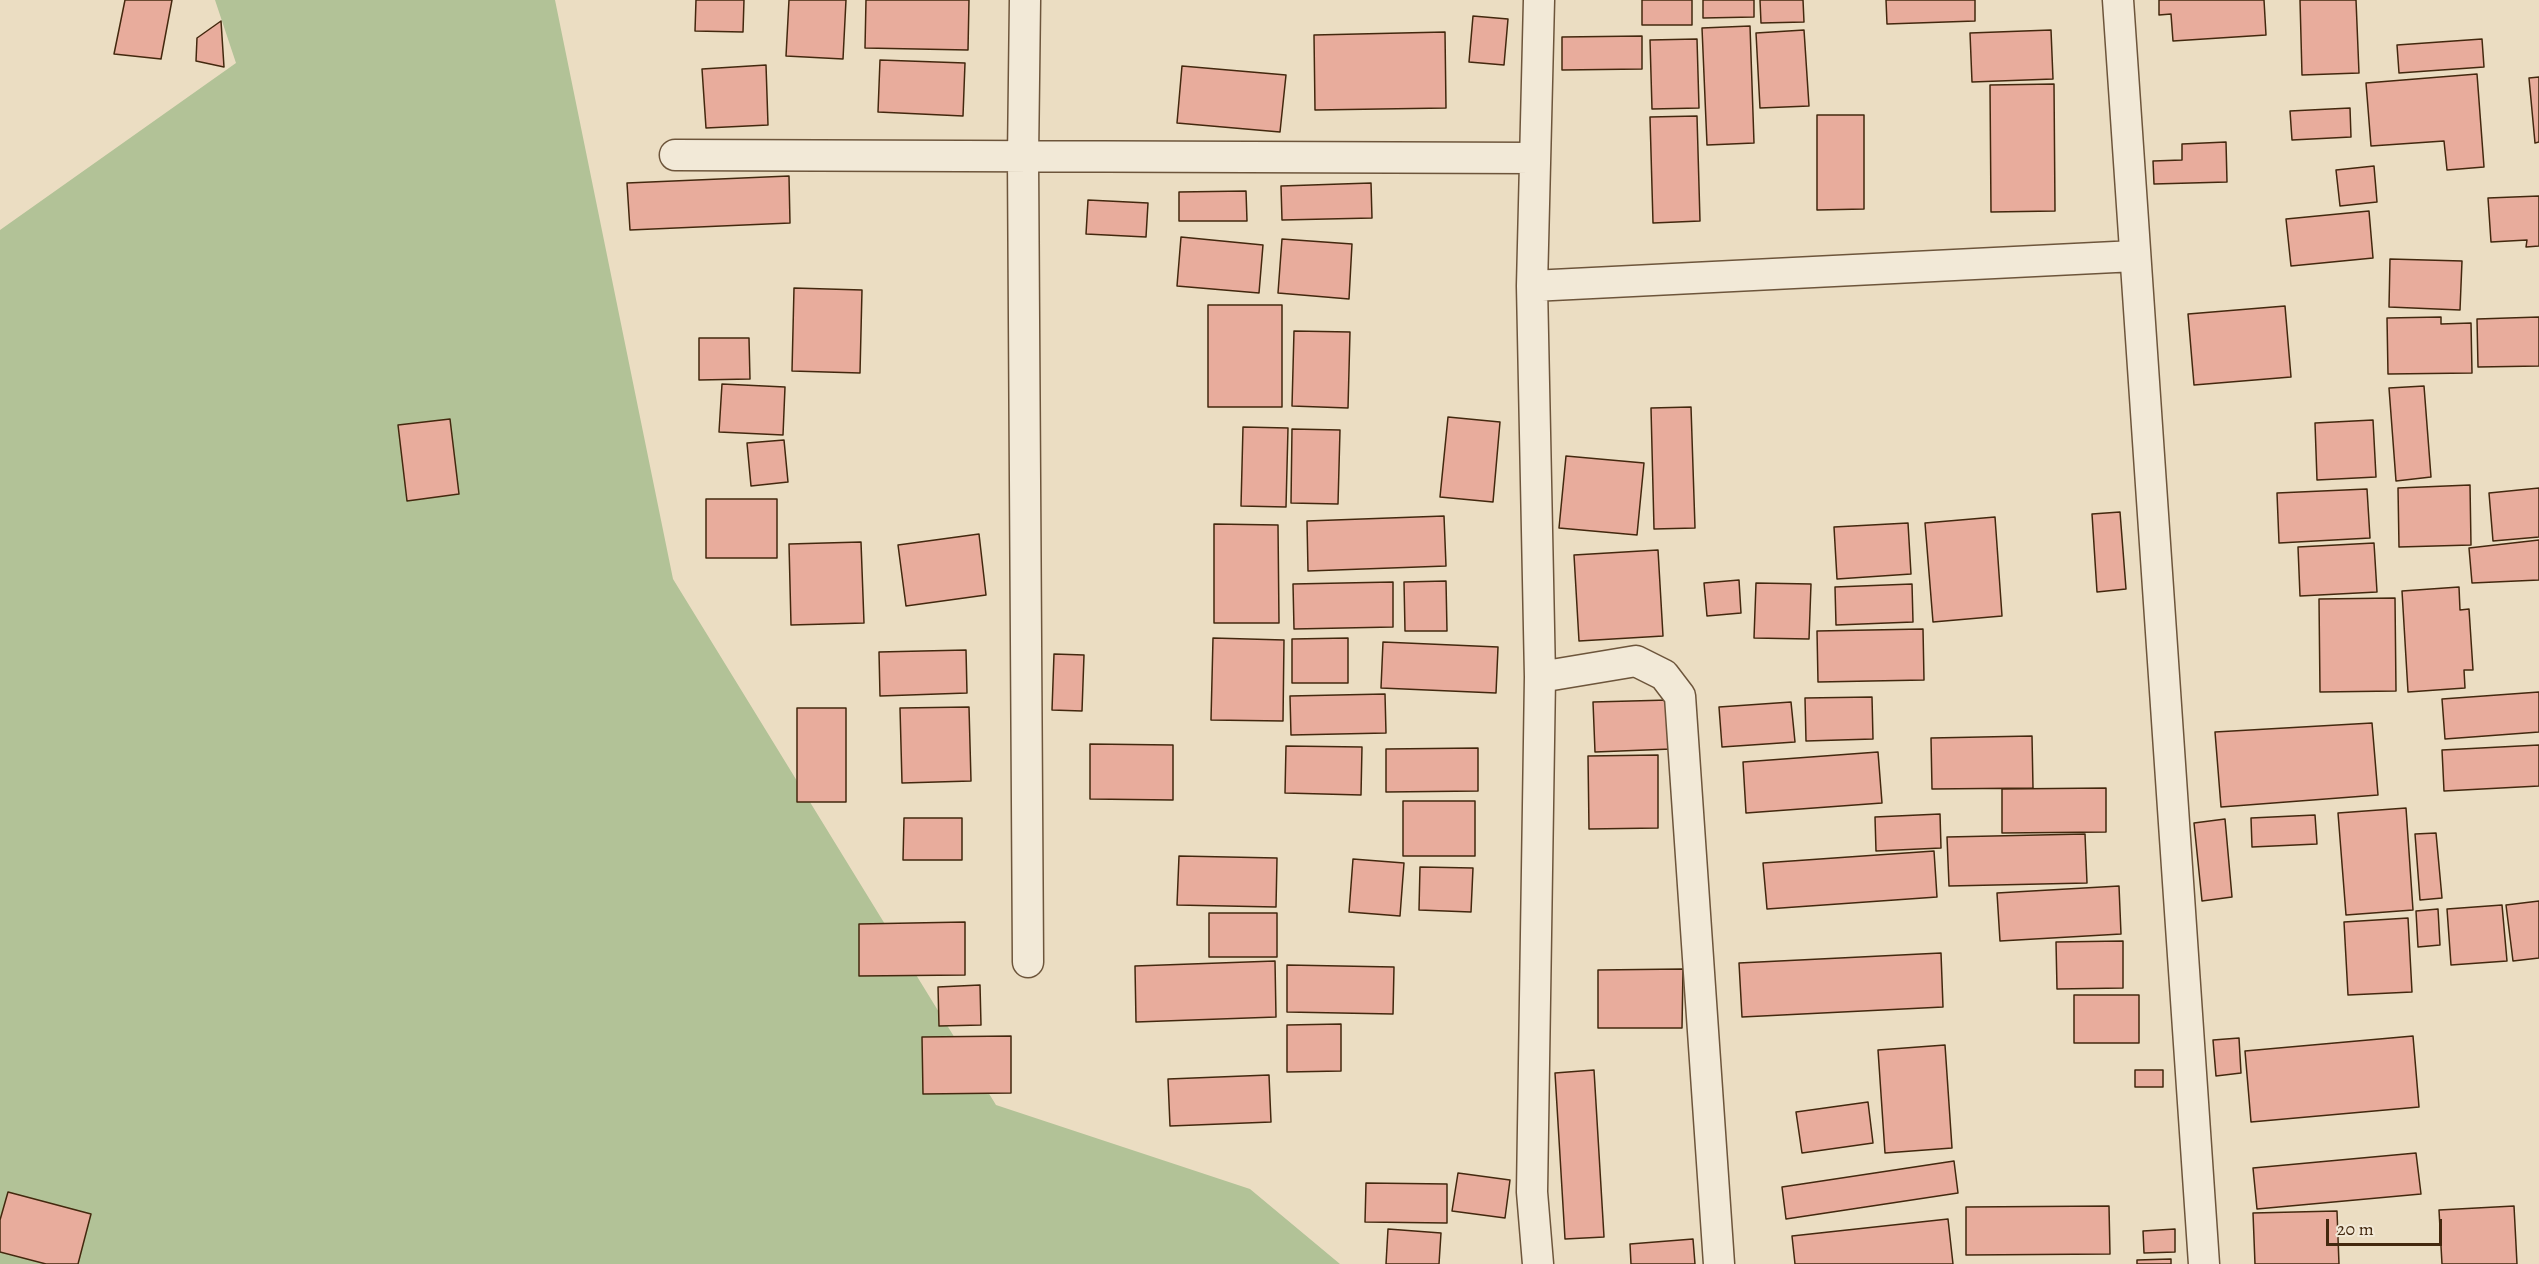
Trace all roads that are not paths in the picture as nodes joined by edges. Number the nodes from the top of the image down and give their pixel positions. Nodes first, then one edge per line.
1 (1025, 0) edge
2 (1539, 0) edge
3 (2118, 0) edge
4 (675, 155) dead end
5 (1023, 158) junction
6 (1535, 158) junction
7 (2135, 256) junction
8 (1532, 286) junction
9 (1540, 677) junction
10 (1028, 962) dead end
11 (1538, 1264) edge
12 (1719, 1264) edge
13 (2204, 1264) edge

1 - 5 street
2 - 6 street
3 - 7 street
4 - 5 street
5 - 6 street
5 - 10 street
6 - 8 street
7 - 8 street
7 - 13 street
8 - 9 street
9 - 11 street
9 - 12 street

